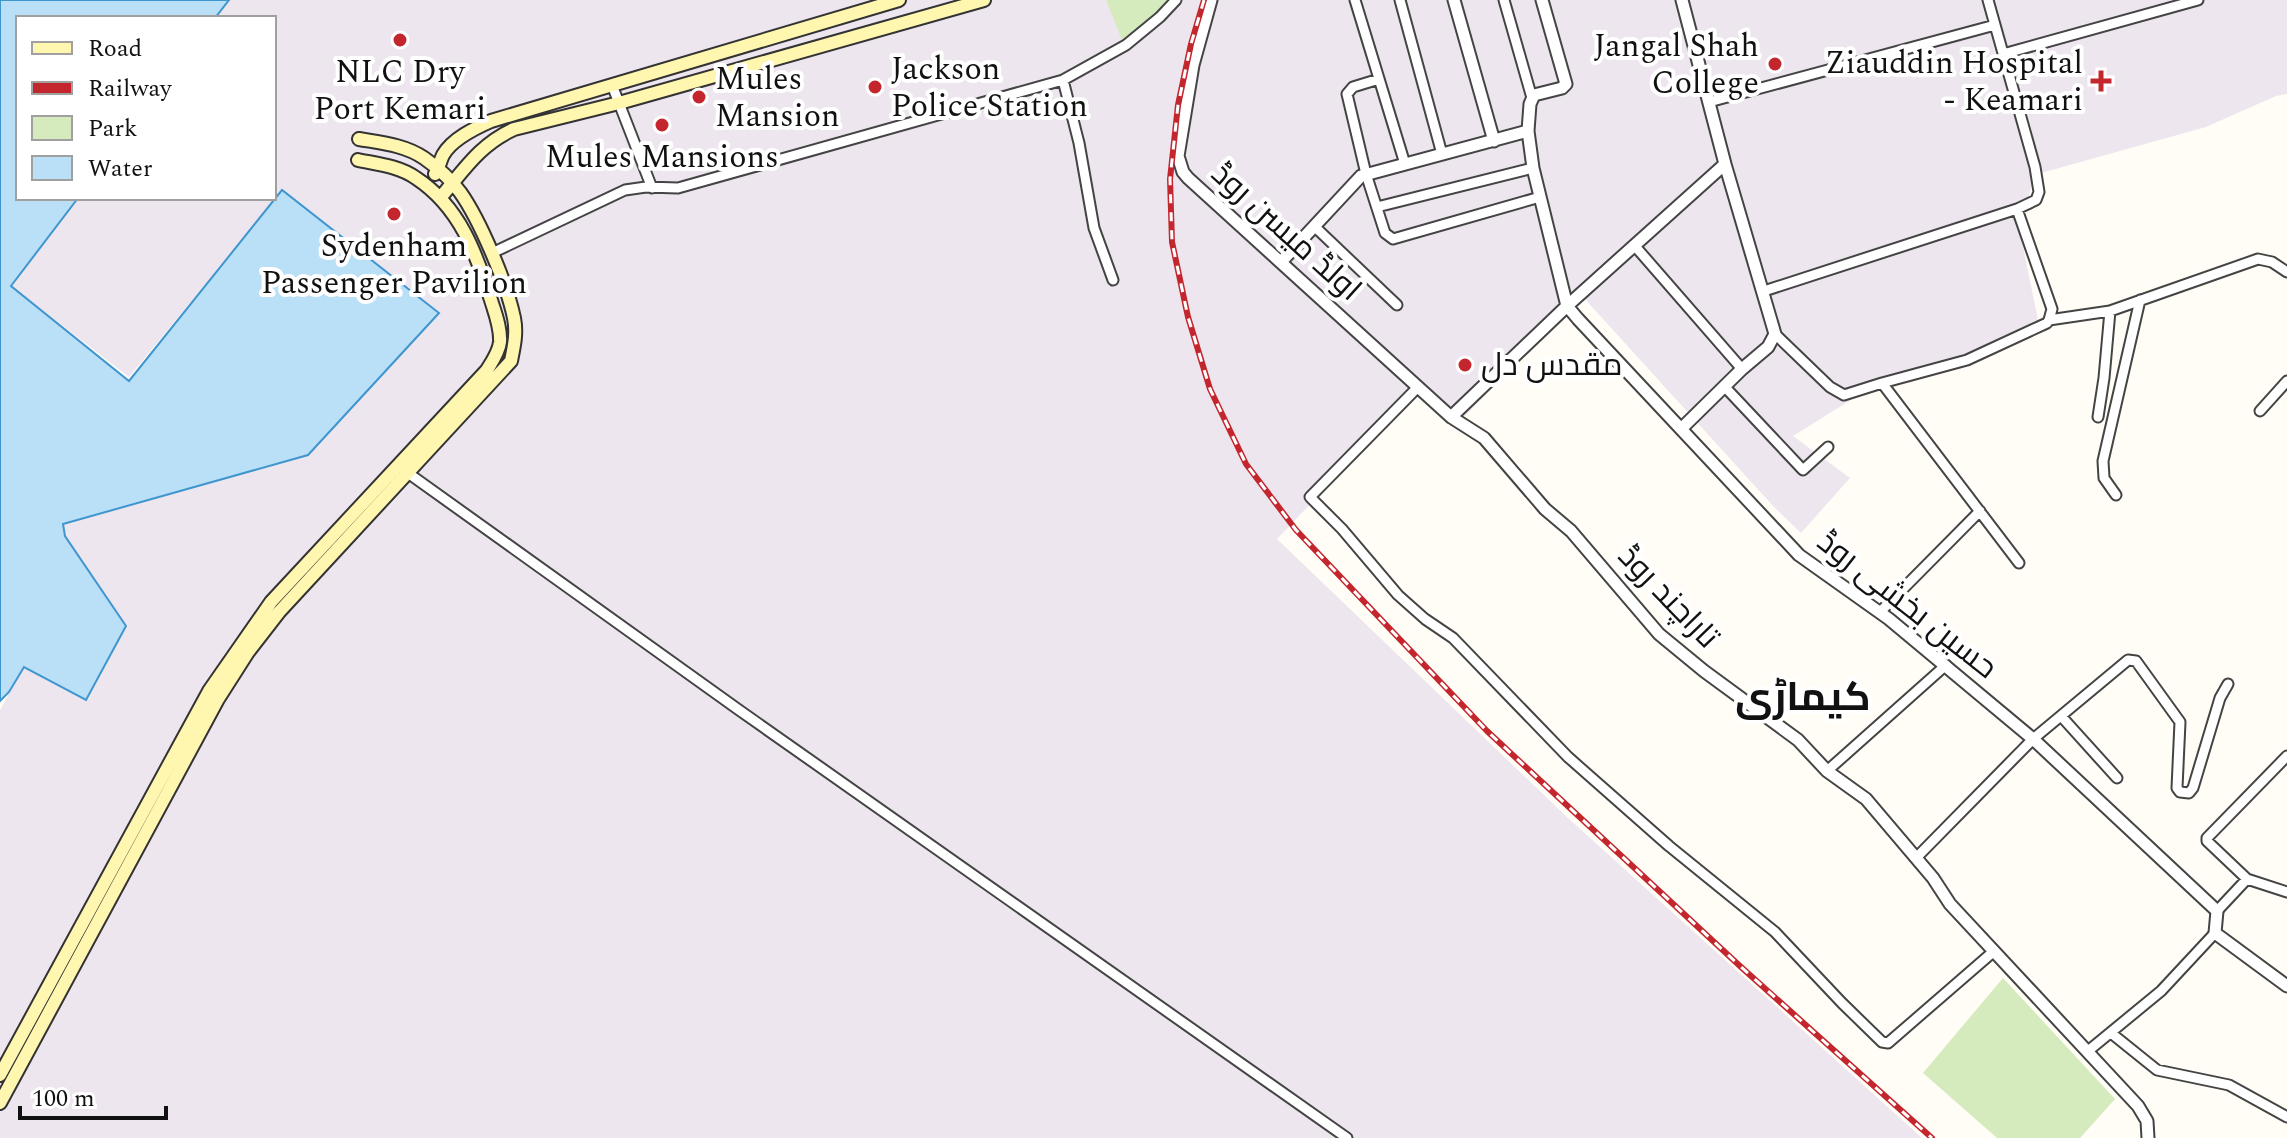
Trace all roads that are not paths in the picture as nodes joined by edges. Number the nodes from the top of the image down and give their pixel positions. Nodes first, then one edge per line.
1 (899, 0) edge
2 (984, 0) edge
3 (1176, 0) edge
4 (1211, 0) edge
5 (1355, 0) edge
6 (1400, 0) edge
7 (1454, 0) edge
8 (1504, 0) edge
9 (1542, 0) edge
10 (1682, 0) edge
11 (1988, 0) edge
12 (2198, 0) edge
13 (1995, 25) junction
14 (2003, 54) junction
15 (1379, 79) junction
16 (1063, 80) junction
17 (612, 85) junction
18 (1532, 98) junction
19 (1709, 102) junction
20 (619, 103) junction
21 (1528, 131) junction
22 (359, 139) dead end
23 (1494, 141) junction
24 (1442, 154) junction
25 (358, 160) dead end
26 (1405, 164) junction
27 (1725, 164) junction
28 (1533, 168) junction
29 (438, 170) junction
30 (1366, 174) junction
31 (453, 183) junction
32 (427, 186) junction
33 (652, 188) junction
34 (1540, 197) junction
35 (440, 198) junction
36 (1377, 207) junction
37 (2017, 209) junction
38 (1314, 226) junction
39 (1634, 245) junction
40 (492, 253) junction
41 (1281, 262) junction
42 (2287, 272) edge
43 (1113, 280) dead end
44 (1764, 291) junction
45 (2140, 300) junction
46 (1397, 305) dead end
47 (1567, 306) junction
48 (2110, 311) junction
49 (2049, 320) junction
50 (1775, 334) junction
51 (1742, 369) junction
52 (2287, 381) edge
53 (1882, 383) junction
54 (1724, 386) junction
55 (1418, 387) junction
56 (2260, 411) dead end
57 (1451, 417) junction
58 (2098, 417) dead end
59 (1681, 429) junction
60 (1828, 447) dead end
61 (408, 473) junction
62 (2116, 495) dead end
63 (1980, 511) junction
64 (2019, 563) dead end
65 (1880, 612) junction
66 (1946, 665) junction
67 (2228, 684) dead end
68 (2061, 716) junction
69 (2033, 739) junction
70 (2287, 756) edge
71 (1827, 771) junction
72 (2117, 778) dead end
73 (1917, 857) junction
74 (2247, 879) junction
75 (2287, 892) edge
76 (2217, 911) junction
77 (2215, 933) junction
78 (1993, 952) junction
79 (2287, 986) edge
80 (2111, 1033) junction
81 (2088, 1051) junction
82 (0, 1075) edge
83 (0, 1103) edge
84 (2287, 1117) edge
85 (1347, 1138) edge
86 (2148, 1138) edge

1 - 17 main road
2 - 20 main road
3 - 16 street
4 - 41 street, اولڈ میسن روڈ
5 - 15 street
6 - 24 street
7 - 23 street
8 - 18 street
9 - 18 street
10 - 19 street
11 - 13 street
12 - 14 street
13 - 14 street
13 - 19 street
14 - 37 street
15 - 26 street
15 - 30 street
16 - 33 street
16 - 43 street
17 - 20 street
17 - 29 main road
18 - 21 street
19 - 27 street
20 - 31 main road
20 - 33 street
21 - 23 street
21 - 28 street
22 - 29 main road
23 - 24 street
24 - 26 street
25 - 32 main road
26 - 30 street
27 - 39 street
27 - 44 street
28 - 34 street
28 - 36 street
29 - 31 main road
29 - 32 main road
30 - 36 street
30 - 38 street
31 - 35 main road
31 - 40 main road
32 - 35 main road
33 - 40 street
34 - 36 street
34 - 47 street
35 - 82 main road
37 - 44 street
37 - 49 street
38 - 41 street
38 - 46 street
39 - 47 street
39 - 51 street
40 - 61 main road
41 - 55 street, اولڈ میسن روڈ
42 - 45 street
44 - 50 street
45 - 48 street
45 - 62 street
47 - 57 street
47 - 59 street, حسین بخشی روڈ
48 - 49 street
48 - 58 street
49 - 53 street
50 - 51 street
50 - 53 street
51 - 54 street
52 - 56 street
53 - 63 street
54 - 59 street
54 - 60 street
55 - 57 street, اولڈ میسن روڈ
55 - 78 street
57 - 71 street, تاراچند روڈ
59 - 65 street, حسین بخشی روڈ
61 - 83 main road
61 - 85 street
63 - 64 street
63 - 65 street
65 - 66 street, حسین بخشی روڈ
66 - 69 street, حسین بخشی روڈ
66 - 71 street
67 - 68 street
68 - 69 street
68 - 72 street
69 - 73 street
69 - 76 street, حسین بخشی روڈ
70 - 74 street
71 - 73 street, تاراچند روڈ
73 - 78 street, تاراچند روڈ
74 - 75 street
74 - 76 street
76 - 77 street
77 - 79 street
77 - 80 street
78 - 81 street, تاراچند روڈ
80 - 81 street
80 - 84 street
81 - 86 street, تاراچند روڈ

